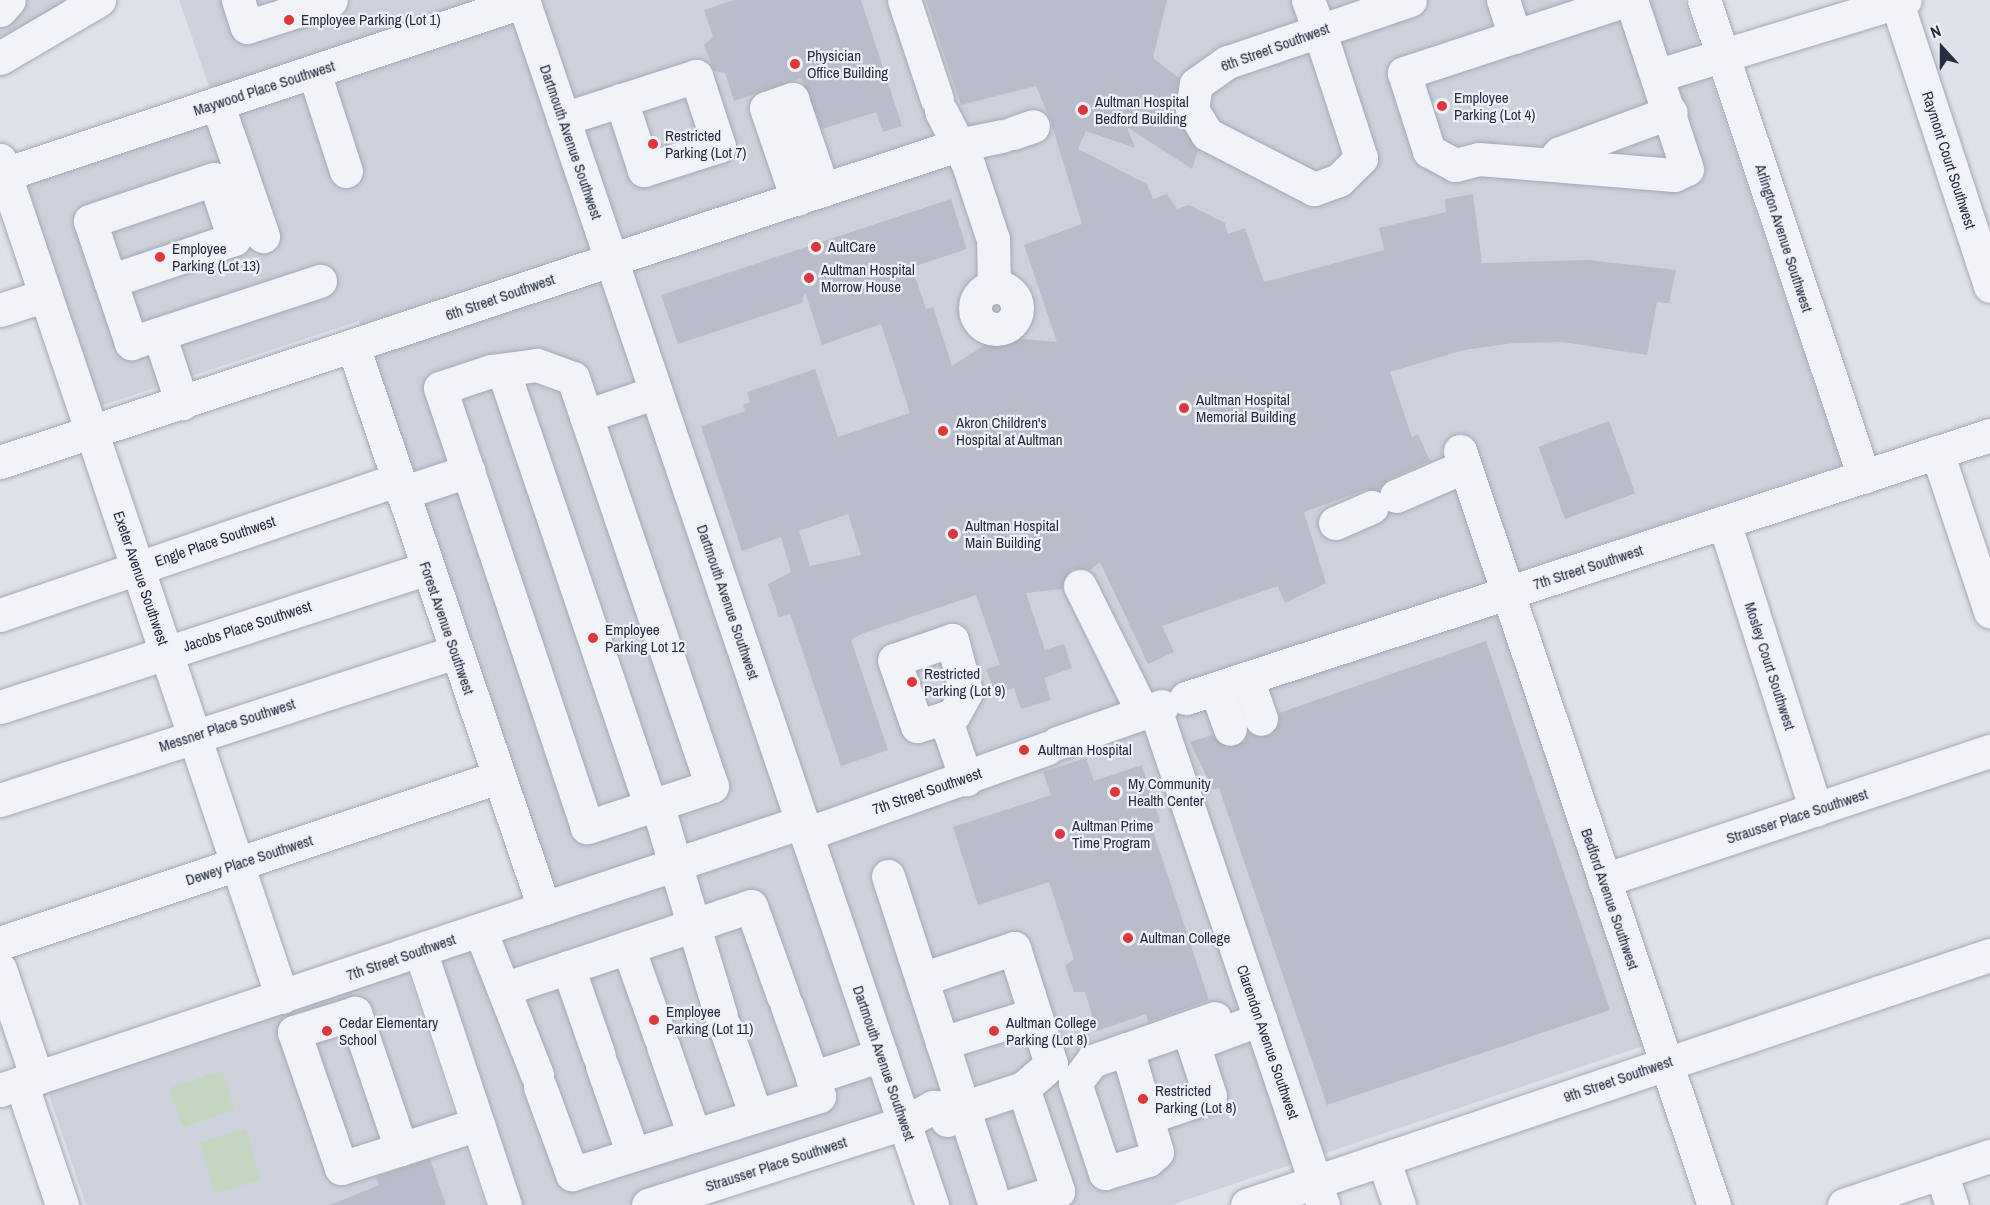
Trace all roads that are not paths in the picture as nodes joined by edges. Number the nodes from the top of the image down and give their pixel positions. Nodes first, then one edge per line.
1 (9, 0) edge
2 (99, 0) edge
3 (238, 0) edge
4 (331, 0) edge
5 (524, 0) edge
6 (904, 0) edge
7 (1308, 0) edge
8 (1410, 0) edge
9 (1503, 0) edge
10 (1521, 0) edge
11 (1626, 0) edge
12 (1631, 0) edge
13 (1704, 0) edge
14 (1900, 1) edge
15 (0, 10) edge
16 (1319, 31) junction
17 (1523, 34) junction
18 (0, 58) edge
19 (1724, 58) junction
20 (1655, 63) junction
21 (314, 72) junction
22 (621, 100) dead end
23 (217, 103) junction
24 (1671, 112) junction
25 (563, 119) junction
26 (1016, 132) dead end
27 (958, 145) junction
28 (1550, 164) junction
29 (346, 171) dead end
30 (5, 186) edge
31 (263, 236) dead end
32 (611, 260) junction
33 (111, 281) dead end
34 (320, 281) dead end
35 (1990, 282) edge
36 (994, 287) dead end
37 (46, 295) junction
38 (0, 310) edge
39 (168, 332) junction
40 (353, 346) junction
41 (503, 369) junction
42 (653, 383) junction
43 (191, 400) junction
44 (583, 408) junction
45 (92, 432) junction
46 (1990, 435) edge
47 (1937, 452) junction
48 (0, 462) edge
49 (468, 471) junction
50 (1864, 477) junction
51 (400, 486) junction
52 (1724, 522) junction
53 (1335, 523) dead end
54 (137, 567) junction
55 (427, 568) junction
56 (1080, 586) dead end
57 (1508, 593) junction
58 (1990, 611) edge
59 (0, 615) edge
60 (166, 651) junction
61 (455, 652) junction
62 (1247, 678) junction
63 (1174, 702) junction
64 (0, 707) edge
65 (945, 718) dead end
66 (1261, 719) dead end
67 (1230, 729) dead end
68 (195, 736) junction
69 (1990, 751) edge
70 (498, 777) junction
71 (966, 778) junction
72 (0, 800) edge
73 (650, 806) junction
74 (1816, 810) junction
75 (804, 828) junction
76 (237, 864) junction
77 (669, 865) junction
78 (888, 876) dead end
79 (1604, 880) junction
80 (544, 908) junction
81 (690, 926) junction
82 (480, 930) junction
83 (0, 943) edge
84 (628, 947) junction
85 (420, 951) junction
86 (1990, 955) edge
87 (568, 967) junction
88 (0, 969) edge
89 (922, 979) junction
90 (506, 988) junction
91 (282, 997) junction
92 (1258, 1011) junction
93 (1035, 1014) junction
94 (942, 1044) junction
95 (1127, 1049) junction
96 (1666, 1063) junction
97 (884, 1064) junction
98 (19, 1084) edge
99 (816, 1087) junction
100 (1023, 1088) junction
101 (963, 1108) junction
102 (756, 1116) junction
103 (1151, 1116) junction
104 (904, 1123) junction
105 (478, 1124) junction
106 (693, 1135) junction
107 (401, 1149) dead end
108 (633, 1154) junction
109 (1990, 1156) edge
110 (1383, 1159) junction
111 (1941, 1172) junction
112 (1319, 1193) edge
113 (62, 1205) edge
114 (505, 1205) edge
115 (648, 1205) edge
116 (932, 1205) edge
117 (995, 1205) edge
118 (1014, 1205) edge
119 (1247, 1205) edge
120 (1400, 1205) edge
121 (1714, 1205) edge
122 (1844, 1205) edge
123 (1952, 1205) edge

1 - 15 street
2 - 18 street
3 - 4 street
5 - 21 street, Maywood Place Southwest
5 - 25 street, Dartmouth Avenue Southwest
6 - 27 street
7 - 16 street
8 - 16 street, 6th Street Southwest
9 - 17 street
10 - 17 street
11 - 17 street
12 - 20 street
13 - 19 street, Arlington Avenue Southwest
14 - 19 street
14 - 35 street, Raymont Court Southwest
16 - 16 street, 6th Street Southwest
17 - 28 street
19 - 20 street
19 - 50 street, Arlington Avenue Southwest
20 - 24 street
21 - 23 street, Maywood Place Southwest
21 - 29 street
22 - 25 street
23 - 30 street, Maywood Place Southwest
23 - 31 street
24 - 28 street
24 - 28 street
25 - 32 street, Dartmouth Avenue Southwest
26 - 27 street, 6th Street Southwest
27 - 32 street, 6th Street Southwest
27 - 36 street
30 - 37 street, Exeter Avenue Southwest
32 - 40 street, 6th Street Southwest
32 - 42 street, Dartmouth Avenue Southwest
33 - 39 street
34 - 39 street
37 - 38 street
37 - 45 street, Exeter Avenue Southwest
39 - 43 street
40 - 43 street, 6th Street Southwest
40 - 51 street, Forest Avenue Southwest
41 - 44 street
41 - 49 street
41 - 73 street
42 - 44 street
42 - 75 street, Dartmouth Avenue Southwest
43 - 45 street, 6th Street Southwest
44 - 73 street
45 - 48 street, 6th Street Southwest
45 - 54 street, Exeter Avenue Southwest
46 - 47 street, 7th Street Southwest
47 - 50 street, 7th Street Southwest
47 - 58 street
49 - 51 street, Engle Place Southwest
49 - 73 street
50 - 52 street, 7th Street Southwest
51 - 54 street, Engle Place Southwest
51 - 55 street, Forest Avenue Southwest
52 - 57 street, 7th Street Southwest
52 - 74 street, Mosley Court Southwest
53 - 57 street, Bedford Avenue Southwest
54 - 59 street, Engle Place Southwest
54 - 60 street, Exeter Avenue Southwest
55 - 60 street, Jacobs Place Southwest
55 - 61 street, Forest Avenue Southwest
56 - 63 street
57 - 62 street, 7th Street Southwest
57 - 79 street, Bedford Avenue Southwest
60 - 64 street, Jacobs Place Southwest
60 - 68 street, Exeter Avenue Southwest
61 - 68 street, Messner Place Southwest
61 - 70 street, Forest Avenue Southwest
62 - 63 street, 7th Street Southwest
62 - 66 street
63 - 67 street
63 - 71 street, 7th Street Southwest
63 - 92 street, Clarendon Avenue Southwest
65 - 71 street
68 - 72 street, Messner Place Southwest
68 - 76 street, Exeter Avenue Southwest
69 - 74 street, Strausser Place Southwest
70 - 76 street, Dewey Place Southwest
70 - 80 street, Forest Avenue Southwest
71 - 75 street, 7th Street Southwest
73 - 77 street
74 - 79 street, Strausser Place Southwest
75 - 77 street, 7th Street Southwest
75 - 97 street, Dartmouth Avenue Southwest
76 - 83 street, Dewey Place Southwest
76 - 91 street, Exeter Avenue Southwest
77 - 80 street, 7th Street Southwest
77 - 81 street
78 - 89 street
79 - 96 street, Bedford Avenue Southwest
80 - 82 street, 7th Street Southwest
81 - 84 street
81 - 99 street
81 - 102 street
82 - 85 street, 7th Street Southwest
82 - 90 street
84 - 87 street
84 - 106 street
85 - 91 street, 7th Street Southwest
85 - 105 street
86 - 96 street, 9th Street Southwest
87 - 90 street
87 - 108 street
88 - 98 street
89 - 93 street
89 - 94 street
90 - 108 street
91 - 98 street, 7th Street Southwest
92 - 95 street
92 - 103 street
92 - 112 street, Clarendon Avenue Southwest
93 - 94 street
93 - 100 street
94 - 101 street
95 - 103 street
95 - 103 street
96 - 110 street, 9th Street Southwest
96 - 121 street, Bedford Avenue Southwest
97 - 99 street
97 - 104 street, Dartmouth Avenue Southwest
98 - 113 street
99 - 102 street
100 - 101 street
100 - 118 street
101 - 104 street, Strausser Place Southwest
101 - 117 street
102 - 106 street
104 - 115 street, Strausser Place Southwest
104 - 116 street, Dartmouth Avenue Southwest
105 - 107 street
105 - 114 street
106 - 108 street
109 - 111 street
110 - 112 street, 9th Street Southwest
110 - 120 street
111 - 122 street
111 - 123 street
112 - 119 street, 9th Street Southwest

